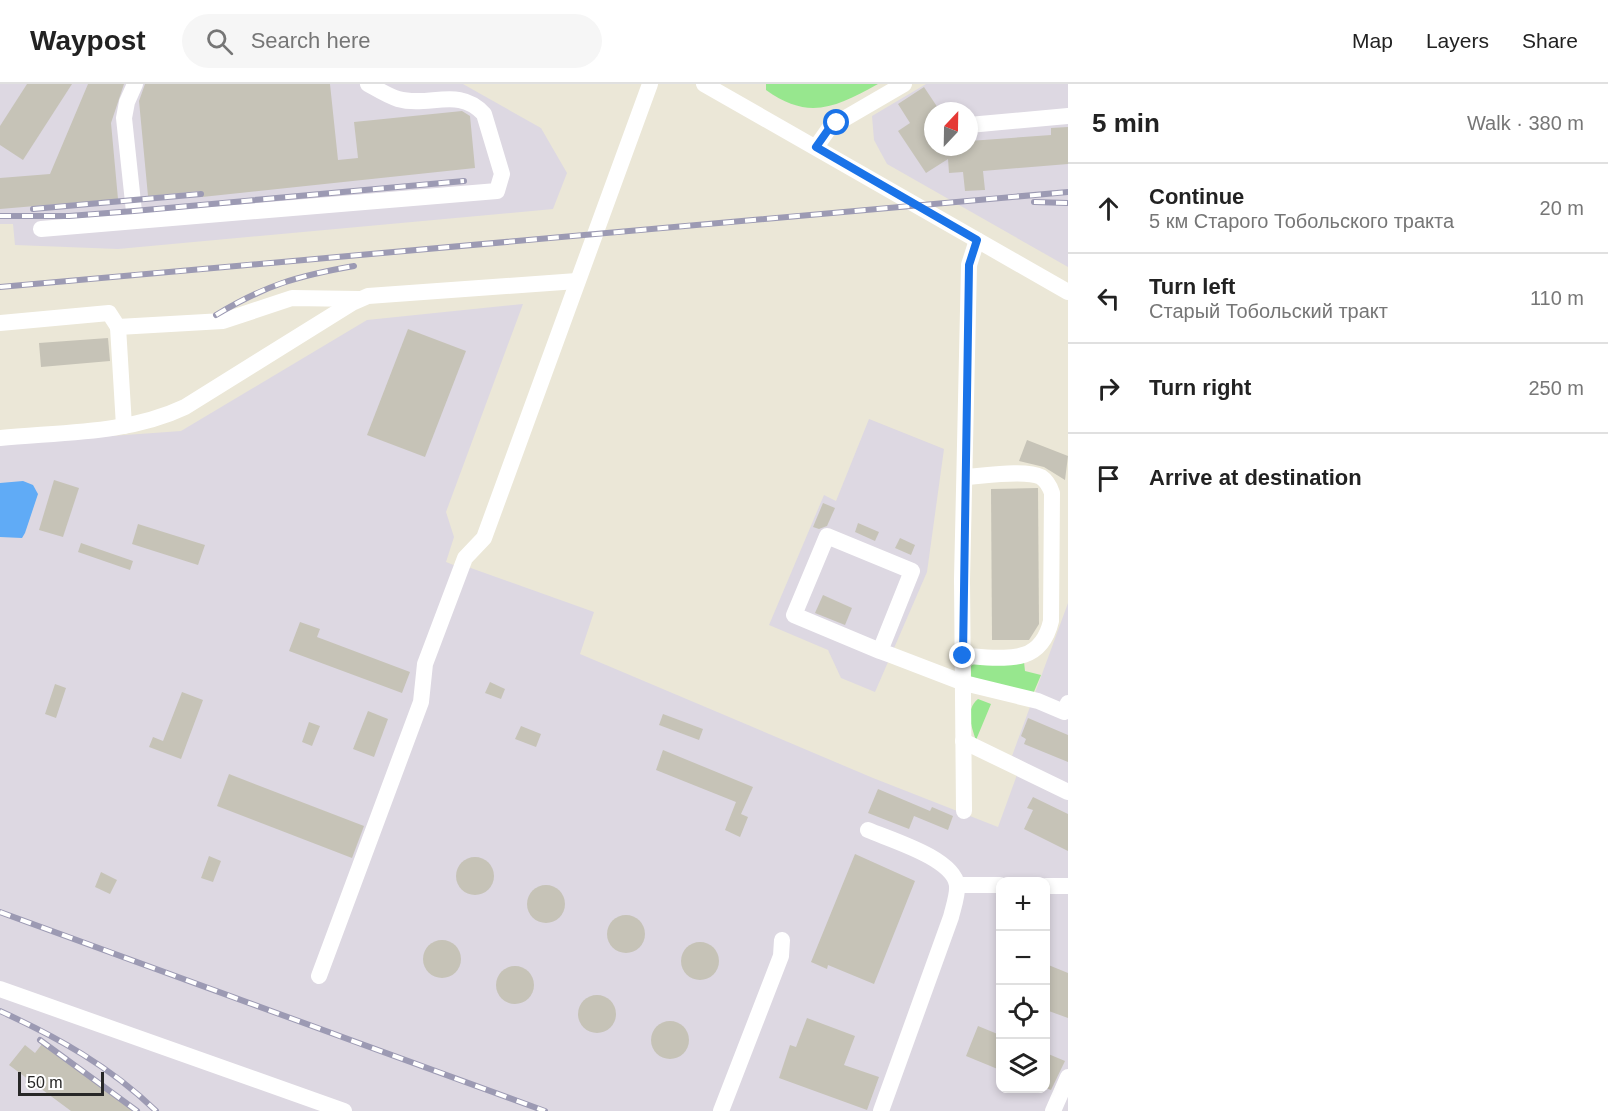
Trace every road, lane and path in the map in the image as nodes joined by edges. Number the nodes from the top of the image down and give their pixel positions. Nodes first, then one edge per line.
1 (135, 84) edge
2 (368, 84) edge
3 (650, 84) edge
4 (704, 84) edge
5 (904, 84) edge
6 (1068, 116) edge
7 (978, 124) edge
8 (816, 147) junction
9 (135, 221) junction
10 (41, 229) dead end
11 (977, 240) junction
12 (577, 281) junction
13 (1068, 292) edge
14 (359, 299) junction
15 (0, 323) edge
16 (118, 327) junction
17 (124, 426) junction
18 (0, 438) edge
19 (965, 477) junction
20 (880, 651) junction
21 (963, 656) junction
22 (964, 683) junction
23 (1068, 704) edge
24 (963, 741) junction
25 (1068, 792) edge
26 (964, 811) dead end
27 (868, 830) dead end
28 (957, 885) junction
29 (996, 885) edge
30 (1050, 886) edge
31 (1068, 886) edge
32 (782, 940) dead end
33 (319, 976) dead end
34 (0, 989) edge
35 (1068, 1077) edge
36 (344, 1111) edge
37 (721, 1111) edge
38 (881, 1111) edge
39 (1053, 1111) edge

1 - 9 street
2 - 9 street
3 - 12 street
4 - 8 street
5 - 8 street
6 - 7 street
8 - 11 street
9 - 10 street
11 - 13 street
11 - 19 street
12 - 14 street
12 - 33 street
14 - 16 street
14 - 17 street
15 - 16 street
16 - 17 street
17 - 18 street
19 - 21 street
19 - 21 street
20 - 20 street
20 - 22 street
21 - 22 street
22 - 23 street
22 - 24 street
24 - 25 street
24 - 26 street
27 - 28 street
28 - 29 street
28 - 38 street
30 - 31 street
32 - 37 street
34 - 36 street
35 - 39 street

